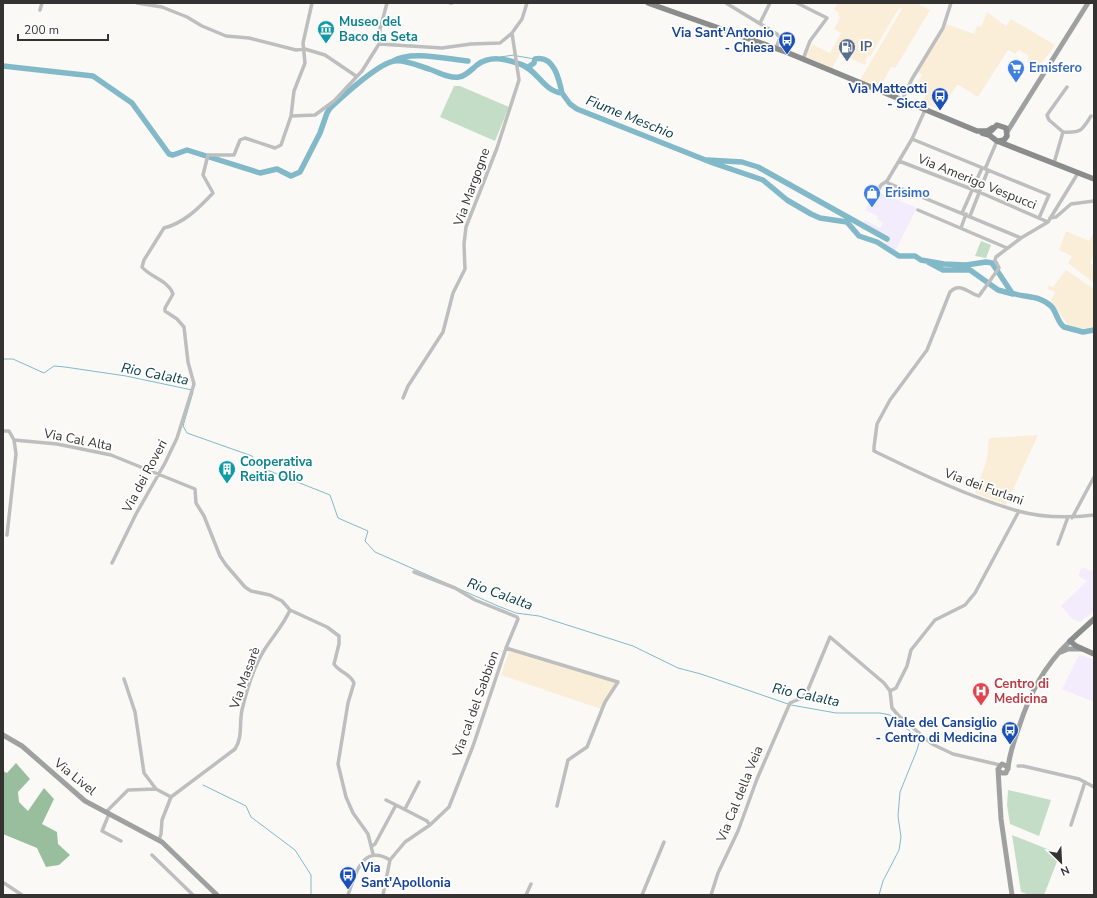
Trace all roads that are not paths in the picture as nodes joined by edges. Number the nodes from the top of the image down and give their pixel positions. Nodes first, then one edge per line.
1 (42, 3) edge
2 (137, 3) edge
3 (312, 3) edge
4 (387, 3) edge
5 (527, 3) edge
6 (649, 3) edge
7 (726, 3) edge
8 (770, 3) edge
9 (797, 3) edge
10 (951, 3) edge
11 (1088, 3) edge
12 (40, 10) dead end
13 (760, 23) junction
14 (512, 33) junction
15 (379, 44) junction
16 (776, 48) junction
17 (303, 49) junction
18 (803, 59) junction
19 (356, 76) junction
20 (1067, 87) dead end
21 (902, 100) junction
22 (925, 110) junction
23 (291, 116) junction
24 (1018, 116) junction
25 (1091, 116) dead end
26 (1002, 125) junction
27 (992, 128) junction
28 (978, 131) junction
29 (1063, 132) junction
30 (1007, 134) junction
31 (912, 139) junction
32 (996, 140) junction
33 (1016, 147) junction
34 (899, 161) junction
35 (1054, 163) junction
36 (985, 169) junction
37 (1078, 173) junction
38 (1094, 179) edge
39 (888, 182) junction
40 (972, 190) junction
41 (979, 192) junction
42 (877, 193) dead end
43 (1094, 201) edge
44 (918, 210) dead end
45 (966, 214) junction
46 (1039, 218) junction
47 (1049, 220) junction
48 (961, 228) junction
49 (1021, 238) junction
50 (1007, 248) junction
51 (403, 398) dead end
52 (10, 425) dead end
53 (3, 431) edge
54 (9, 431) junction
55 (14, 440) junction
56 (158, 474) junction
57 (1094, 477) edge
58 (1018, 511) junction
59 (1094, 515) edge
60 (1070, 518) junction
61 (7, 535) dead end
62 (1058, 544) dead end
63 (112, 563) dead end
64 (414, 572) dead end
65 (290, 610) junction
66 (1094, 619) edge
67 (1080, 631) junction
68 (1070, 641) junction
69 (506, 648) junction
70 (1082, 649) junction
71 (1094, 654) edge
72 (1056, 655) junction
73 (124, 679) dead end
74 (890, 691) junction
75 (3, 735) edge
76 (1014, 740) junction
77 (1018, 766) dead end
78 (1000, 767) junction
79 (1007, 771) junction
80 (419, 782) dead end
81 (1085, 782) junction
82 (1093, 785) edge
83 (156, 789) junction
84 (171, 797) junction
85 (386, 800) dead end
86 (1000, 802) junction
87 (396, 805) junction
88 (557, 806) dead end
89 (405, 810) junction
90 (107, 813) junction
91 (430, 825) junction
92 (1072, 825) dead end
93 (159, 840) junction
94 (122, 841) dead end
95 (664, 842) dead end
96 (372, 846) junction
97 (373, 854) junction
98 (152, 855) dead end
99 (390, 860) junction
100 (4, 883) edge
101 (531, 884) dead end
102 (22, 895) edge
103 (193, 895) edge
104 (218, 895) edge
105 (348, 895) edge
106 (383, 895) edge
107 (526, 895) edge
108 (642, 895) edge
109 (711, 895) edge
110 (1012, 895) edge

1 - 12 street
2 - 17 street
3 - 17 street
4 - 15 street
5 - 14 street
6 - 16 main road
7 - 13 street
8 - 13 street
9 - 18 street
10 - 21 street
11 - 24 main road
13 - 16 street
14 - 15 street
14 - 51 street, Via Margogne
15 - 19 street
16 - 18 main road
17 - 19 street
17 - 23 street
18 - 21 main road
19 - 23 street
20 - 29 street
21 - 22 main road
22 - 28 main road
22 - 31 street
23 - 56 street, Via dei Roveri
24 - 26 main road
24 - 30 main road
25 - 29 street
26 - 27 main road
26 - 30 main road
27 - 28 main road
27 - 32 main road
28 - 32 main road
29 - 35 street
30 - 32 main road
30 - 33 main road
31 - 34 street
31 - 36 street
32 - 33 main road
32 - 36 street
33 - 35 main road
34 - 39 street
34 - 40 street, Via Amerigo Vespucci
35 - 37 main road
36 - 40 street
36 - 41 street
36 - 46 street
37 - 38 main road
37 - 47 street
39 - 42 street
39 - 45 street
40 - 41 street, Via Amerigo Vespucci
40 - 45 street
41 - 45 street
41 - 46 street, Via Amerigo Vespucci
43 - 47 street
44 - 48 street
45 - 48 street
45 - 49 street
46 - 47 street, Via Amerigo Vespucci
47 - 49 street
48 - 50 street
49 - 50 street
50 - 58 street, Via dei Furlani
52 - 54 street
53 - 54 street
54 - 55 street
55 - 56 street, Via Cal Alta
55 - 61 street
56 - 63 street, Via dei Roveri
56 - 65 street, Via Cal Alta
57 - 60 street
58 - 60 street, Via dei Furlani
58 - 74 street
59 - 60 street, Via dei Furlani
60 - 62 street
64 - 69 street
65 - 84 street, Via Masarè
65 - 96 street
66 - 67 main road
67 - 68 main road
67 - 70 main road
68 - 70 main road
68 - 72 main road
69 - 88 street, Via cal del Sabbion
69 - 91 street, Via cal del Sabbion
70 - 71 main road
70 - 72 main road
72 - 76 main road
73 - 83 street
74 - 78 street
74 - 109 street, Via Cal della Veia
75 - 90 main road, Via Livel
76 - 78 main road
76 - 79 main road
77 - 81 street
78 - 79 main road
78 - 79 main road
78 - 86 main road
79 - 86 main road
80 - 89 street
81 - 82 street
81 - 92 street
83 - 84 street
83 - 90 street
84 - 93 street
85 - 87 street
86 - 110 main road
87 - 89 street
87 - 96 street
89 - 91 street
90 - 93 main road, Via Livel
90 - 94 street
91 - 99 street
93 - 104 main road, Via Livel
95 - 108 street
96 - 97 street
97 - 99 street
97 - 105 street
98 - 103 street
99 - 106 street
100 - 102 street
101 - 107 street

